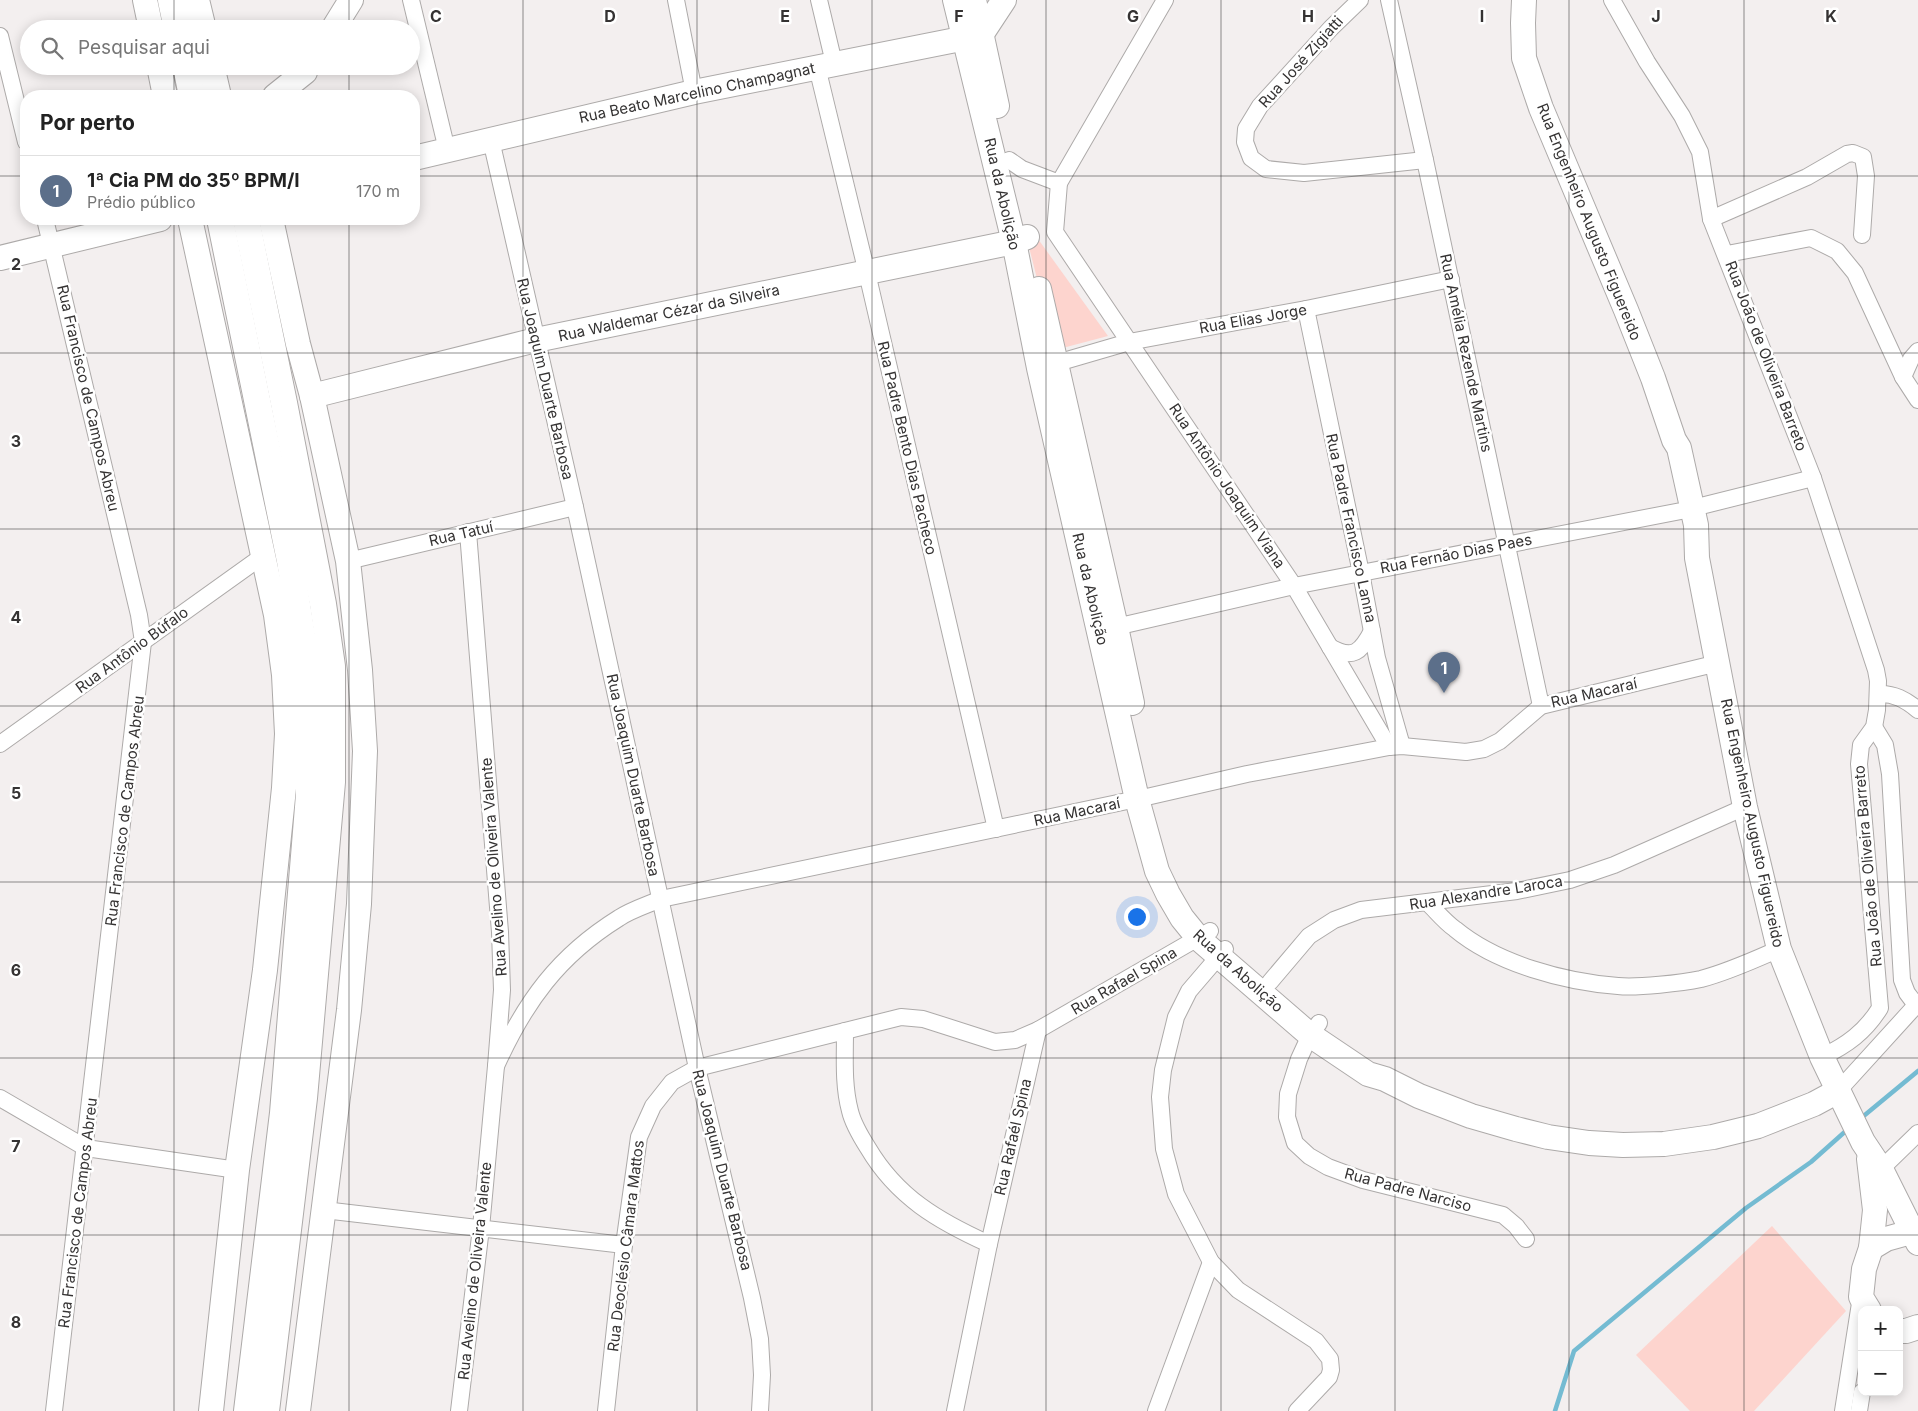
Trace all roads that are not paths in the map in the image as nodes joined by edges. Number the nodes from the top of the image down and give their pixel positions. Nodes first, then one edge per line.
1 (145, 0) edge
2 (171, 0) edge
3 (196, 0) edge
4 (351, 0) edge
5 (411, 0) edge
6 (676, 0) edge
7 (819, 0) edge
8 (955, 0) edge
9 (974, 0) edge
10 (1004, 0) edge
11 (1165, 0) edge
12 (1360, 0) edge
13 (1389, 0) edge
14 (1524, 0) edge
15 (1612, 0) edge
16 (149, 20) edge
17 (175, 20) edge
18 (201, 20) edge
19 (339, 20) edge
20 (416, 20) edge
21 (0, 36) edge
22 (972, 37) junction
23 (420, 38) edge
24 (825, 65) junction
25 (161, 75) edge
26 (188, 75) edge
27 (213, 75) edge
28 (300, 75) edge
29 (305, 75) edge
30 (164, 90) edge
31 (191, 90) edge
32 (217, 90) edge
33 (282, 90) edge
34 (300, 90) edge
35 (694, 92) junction
36 (20, 118) edge
37 (491, 140) junction
38 (447, 150) junction
39 (420, 157) edge
40 (1009, 160) junction
41 (1425, 160) junction
42 (1059, 183) junction
43 (1711, 219) junction
44 (47, 225) edge
45 (121, 225) edge
46 (191, 225) edge
47 (221, 225) edge
48 (247, 225) edge
49 (272, 225) edge
50 (1862, 235) dead end
51 (1021, 239) junction
52 (52, 245) junction
53 (1726, 254) junction
54 (0, 258) edge
55 (867, 273) junction
56 (1451, 279) junction
57 (1306, 309) junction
58 (536, 340) junction
59 (1129, 342) junction
60 (1918, 350) edge
61 (1057, 364) junction
62 (1903, 377) junction
63 (312, 396) junction
64 (1918, 400) edge
65 (1813, 478) junction
66 (575, 507) junction
67 (1687, 509) junction
68 (468, 532) junction
69 (1506, 544) junction
70 (264, 555) junction
71 (348, 561) junction
72 (1361, 573) junction
73 (1294, 586) junction
74 (1108, 629) junction
75 (1372, 631) junction
76 (143, 642) junction
77 (1330, 647) junction
78 (1718, 663) junction
79 (1878, 694) junction
80 (1541, 706) junction
81 (1918, 710) edge
82 (1874, 727) junction
83 (0, 744) edge
84 (1396, 747) junction
85 (1144, 798) junction
86 (1745, 807) junction
87 (996, 829) junction
88 (661, 899) junction
89 (1428, 903) junction
90 (1204, 935) junction
91 (1779, 949) junction
92 (1222, 952) junction
93 (1270, 982) junction
94 (1917, 1004) edge
95 (1880, 1008) junction
96 (1314, 1029) junction
97 (1038, 1030) junction
98 (845, 1031) junction
99 (1885, 1038) junction
100 (1822, 1057) junction
101 (496, 1066) junction
102 (698, 1068) junction
103 (0, 1098) edge
104 (1842, 1099) junction
105 (1918, 1133) edge
106 (86, 1148) junction
107 (1870, 1153) junction
108 (237, 1170) junction
109 (324, 1210) junction
110 (481, 1228) junction
111 (1916, 1235) edge
112 (1526, 1239) dead end
113 (989, 1244) junction
114 (624, 1245) junction
115 (1871, 1248) junction
116 (1211, 1262) junction
117 (1865, 1303) edge
118 (1918, 1327) edge
119 (1903, 1331) edge
120 (1861, 1396) edge
121 (54, 1411) edge
122 (211, 1411) edge
123 (247, 1411) edge
124 (266, 1411) edge
125 (298, 1411) edge
126 (459, 1411) edge
127 (606, 1411) edge
128 (760, 1411) edge
129 (955, 1411) edge
130 (1156, 1411) edge
131 (1297, 1411) edge
132 (1843, 1411) edge
133 (1859, 1411) edge

1 - 16 main road
2 - 17 main road
3 - 18 main road
4 - 19 main road
5 - 20 street
6 - 35 street
7 - 24 street, Rua Padre Bento Dias Pacheco
8 - 22 main road, Rua da Abolição
9 - 22 main road, Rua da Abolição
10 - 22 main road
11 - 42 street
12 - 41 street, Rua José Zigiatti
13 - 41 street, Rua Amélia Rezende Martins
14 - 67 main road, Rua Engenheiro Augusto Figuereido
15 - 43 street, Rua João de Oliveira Barreto
21 - 36 street
22 - 24 main road, Rua Beato Marcelino Champagnat
22 - 40 main road, Rua da Abolição
22 - 51 main road, Rua da Abolição
23 - 38 street
24 - 35 main road, Rua Beato Marcelino Champagnat
24 - 55 street, Rua Padre Bento Dias Pacheco
25 - 30 main road
26 - 31 main road
27 - 32 main road
28 - 33 main road
29 - 34 main road
35 - 37 main road, Rua Beato Marcelino Champagnat
37 - 38 main road, Rua Beato Marcelino Champagnat
37 - 58 street, Rua Joaquim Duarte Barbosa
38 - 39 main road, Rua Beato Marcelino Champagnat
40 - 42 street
40 - 51 main road, Rua da Abolição
41 - 56 street, Rua Amélia Rezende Martins
42 - 59 street, Rua Antônio Joaquim Viana
43 - 50 street
43 - 53 street, Rua João de Oliveira Barreto
44 - 52 street, Rua Francisco de Campos Abreu
45 - 52 main road
46 - 70 main road
47 - 123 main road
48 - 124 main road
49 - 63 main road
51 - 55 main road, Rua Waldemar Cézar da Silveira
51 - 61 main road, Rua da Abolição
51 - 74 main road, Rua da Abolição
52 - 54 main road
52 - 76 street, Rua Francisco de Campos Abreu
53 - 62 street
53 - 65 street, Rua João de Oliveira Barreto
55 - 58 main road, Rua Waldemar Cézar da Silveira
55 - 87 street, Rua Padre Bento Dias Pacheco
56 - 57 street, Rua Elias Jorge
56 - 69 street, Rua Amélia Rezende Martins
57 - 59 street, Rua Elias Jorge
57 - 72 street, Rua Padre Francisco Lanna
58 - 63 main road, Rua Waldemar Cézar da Silveira
58 - 66 street, Rua Joaquim Duarte Barbosa
59 - 61 street, Rua Elias Jorge
59 - 73 street, Rua Antônio Joaquim Viana
60 - 62 street
61 - 74 main road, Rua da Abolição
62 - 64 street
63 - 71 main road
65 - 67 street, Rua Fernão Dias Paes
65 - 79 street, Rua João de Oliveira Barreto
66 - 68 street, Rua Tatuí
66 - 88 street, Rua Joaquim Duarte Barbosa
67 - 69 street, Rua Fernão Dias Paes
67 - 78 main road, Rua Engenheiro Augusto Figuereido
68 - 71 street, Rua Tatuí
68 - 101 street, Rua Avelino de Oliveira Valente
69 - 72 street, Rua Fernão Dias Paes
69 - 80 street, Rua Amélia Rezende Martins
70 - 76 street, Rua Antônio Búfalo
70 - 108 main road
71 - 109 main road
72 - 73 street, Rua Fernão Dias Paes
72 - 75 street, Rua Padre Francisco Lanna
73 - 74 street, Rua Fernão Dias Paes
73 - 77 street, Rua Antônio Joaquim Viana
74 - 85 main road, Rua da Abolição
75 - 77 street
75 - 84 street, Rua Padre Francisco Lanna
76 - 83 street, Rua Antônio Búfalo
76 - 106 street, Rua Francisco de Campos Abreu
77 - 84 street, Rua Antônio Joaquim Viana
78 - 80 street, Rua Macaraí
78 - 86 main road, Rua Engenheiro Augusto Figuereido
79 - 81 street
79 - 82 street, Rua João de Oliveira Barreto
80 - 84 street, Rua Macaraí
82 - 94 street, Rua João de Oliveira Barreto
82 - 95 street, Rua João de Oliveira Barreto
84 - 85 street, Rua Macaraí
85 - 87 street, Rua Macaraí
85 - 90 main road, Rua da Abolição
86 - 89 street, Rua Alexandre Laroca
86 - 91 main road, Rua Engenheiro Augusto Figuereido
87 - 88 street, Rua Macaraí
88 - 101 street, Rua Macaraí
88 - 102 street, Rua Joaquim Duarte Barbosa
89 - 91 street
89 - 93 street, Rua Alexandre Laroca
90 - 92 main road, Rua da Abolição
90 - 97 street, Rua Rafael Spina
91 - 100 main road, Rua Engenheiro Augusto Figuereido
92 - 93 main road, Rua da Abolição
92 - 96 main road, Rua da Abolição
92 - 116 street
93 - 96 main road, Rua da Abolição
94 - 99 street
95 - 99 street, Rua João de Oliveira Barreto
95 - 100 street
96 - 104 main road, Rua da Abolição
96 - 112 street, Rua Padre Narciso
97 - 98 street, Rua Deoclésio Câmara Mattos
97 - 113 street, Rua Rafaél Spina
98 - 102 street, Rua Deoclésio Câmara Mattos
98 - 113 street
99 - 104 street
100 - 104 main road, Rua Engenheiro Augusto Figuereido
101 - 110 street, Rua Avelino de Oliveira Valente
102 - 114 street, Rua Deoclésio Câmara Mattos
102 - 128 street, Rua Joaquim Duarte Barbosa
103 - 106 street
104 - 107 main road, Rua Engenheiro Augusto Figuereido
105 - 107 street
106 - 108 street
106 - 121 street, Rua Francisco de Campos Abreu
107 - 111 main road, Rua Engenheiro Augusto Figuereido
107 - 115 main road
108 - 122 main road
109 - 110 street
109 - 125 main road
110 - 114 street
110 - 126 street, Rua Avelino de Oliveira Valente
111 - 115 main road
113 - 129 street
114 - 127 street, Rua Deoclésio Câmara Mattos
115 - 117 main road
116 - 130 street
116 - 131 street
117 - 132 street
118 - 119 main road
120 - 133 street

